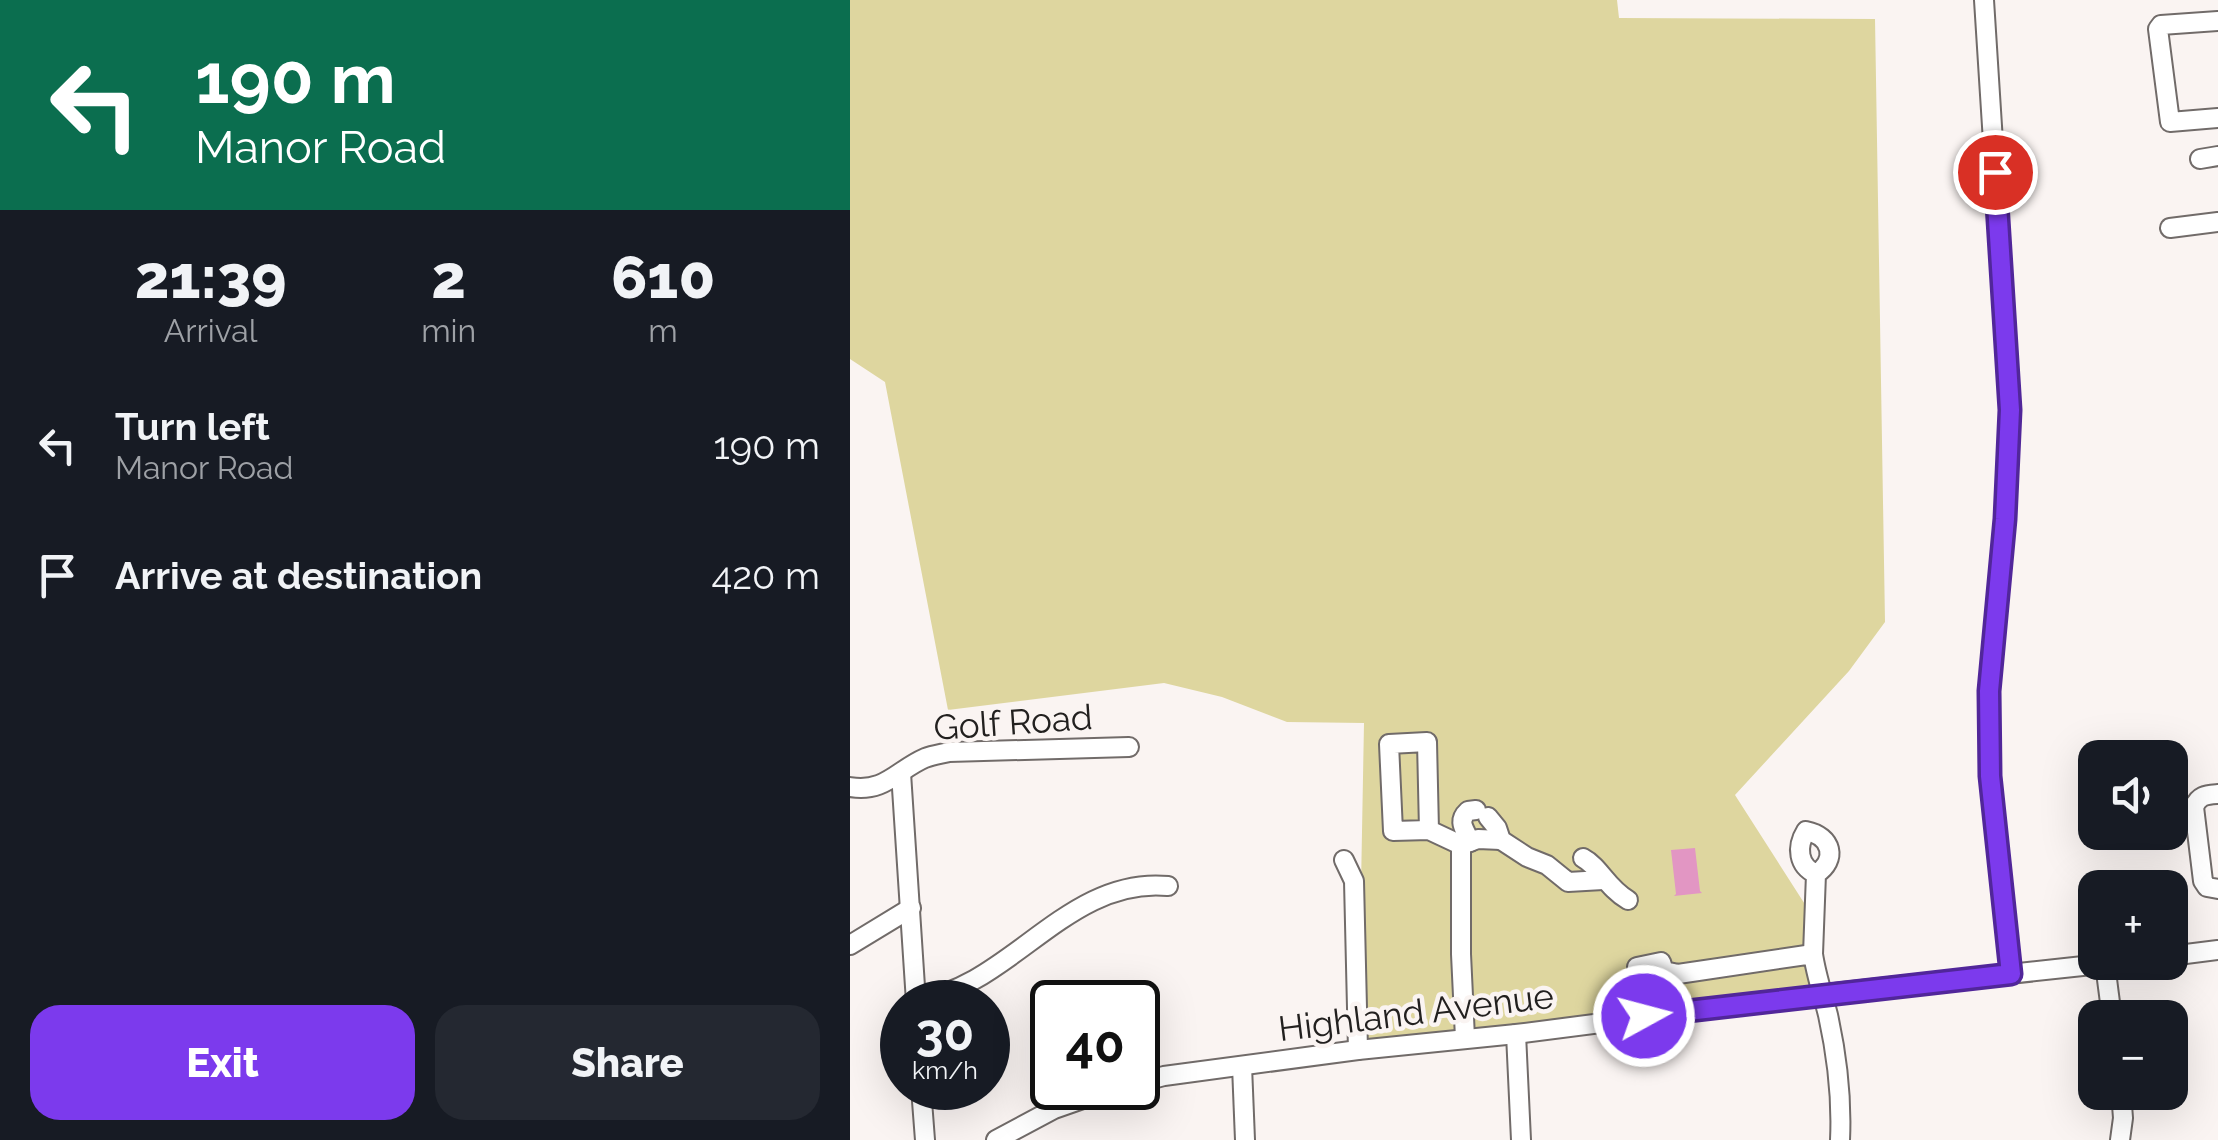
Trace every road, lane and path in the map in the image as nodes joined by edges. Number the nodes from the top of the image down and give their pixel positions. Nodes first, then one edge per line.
1 (1984, 0) edge
2 (2218, 21) edge
3 (2218, 118) edge
4 (2218, 222) edge
5 (2170, 228) dead end
6 (1128, 748) dead end
7 (901, 773) junction
8 (850, 786) edge
9 (2218, 794) edge
10 (1429, 830) junction
11 (1501, 840) junction
12 (1466, 844) junction
13 (1344, 860) dead end
14 (1547, 865) junction
15 (1816, 874) dead end
16 (1602, 880) junction
17 (1168, 886) dead end
18 (2218, 889) edge
19 (1628, 900) dead end
20 (911, 908) junction
21 (850, 946) edge
22 (2218, 950) edge
23 (1812, 954) junction
24 (2188, 954) edge
25 (1637, 967) dead end
26 (2078, 967) edge
27 (2011, 974) junction
28 (915, 980) edge
29 (973, 980) edge
30 (1822, 995) junction
31 (1516, 1034) junction
32 (1464, 1038) junction
33 (1358, 1050) junction
34 (1242, 1066) junction
35 (1160, 1077) edge
36 (923, 1110) edge
37 (1052, 1110) edge
38 (2122, 1110) edge
39 (924, 1140) edge
40 (996, 1140) edge
41 (1245, 1140) edge
42 (1521, 1140) edge
43 (1840, 1140) edge
44 (2120, 1140) edge

1 - 27 street
2 - 3 street
4 - 5 street
6 - 7 street, Golf Road
7 - 8 street, Golf Road
7 - 20 street
9 - 18 street
10 - 10 street
10 - 12 street
11 - 12 street
11 - 12 street
11 - 14 street
12 - 32 street
13 - 33 street
14 - 16 street
14 - 16 street
15 - 23 street
16 - 19 street
17 - 29 street
20 - 21 street
20 - 28 street
22 - 24 street
23 - 25 street
23 - 30 street
26 - 27 street, Highland Avenue
27 - 30 street, Highland Avenue
30 - 31 street, Highland Avenue
30 - 43 street
31 - 32 street, Highland Avenue
31 - 42 street
32 - 33 street, Highland Avenue
33 - 34 street, Highland Avenue
34 - 35 street, Highland Avenue
34 - 41 street
36 - 39 street
37 - 40 street
38 - 44 street

